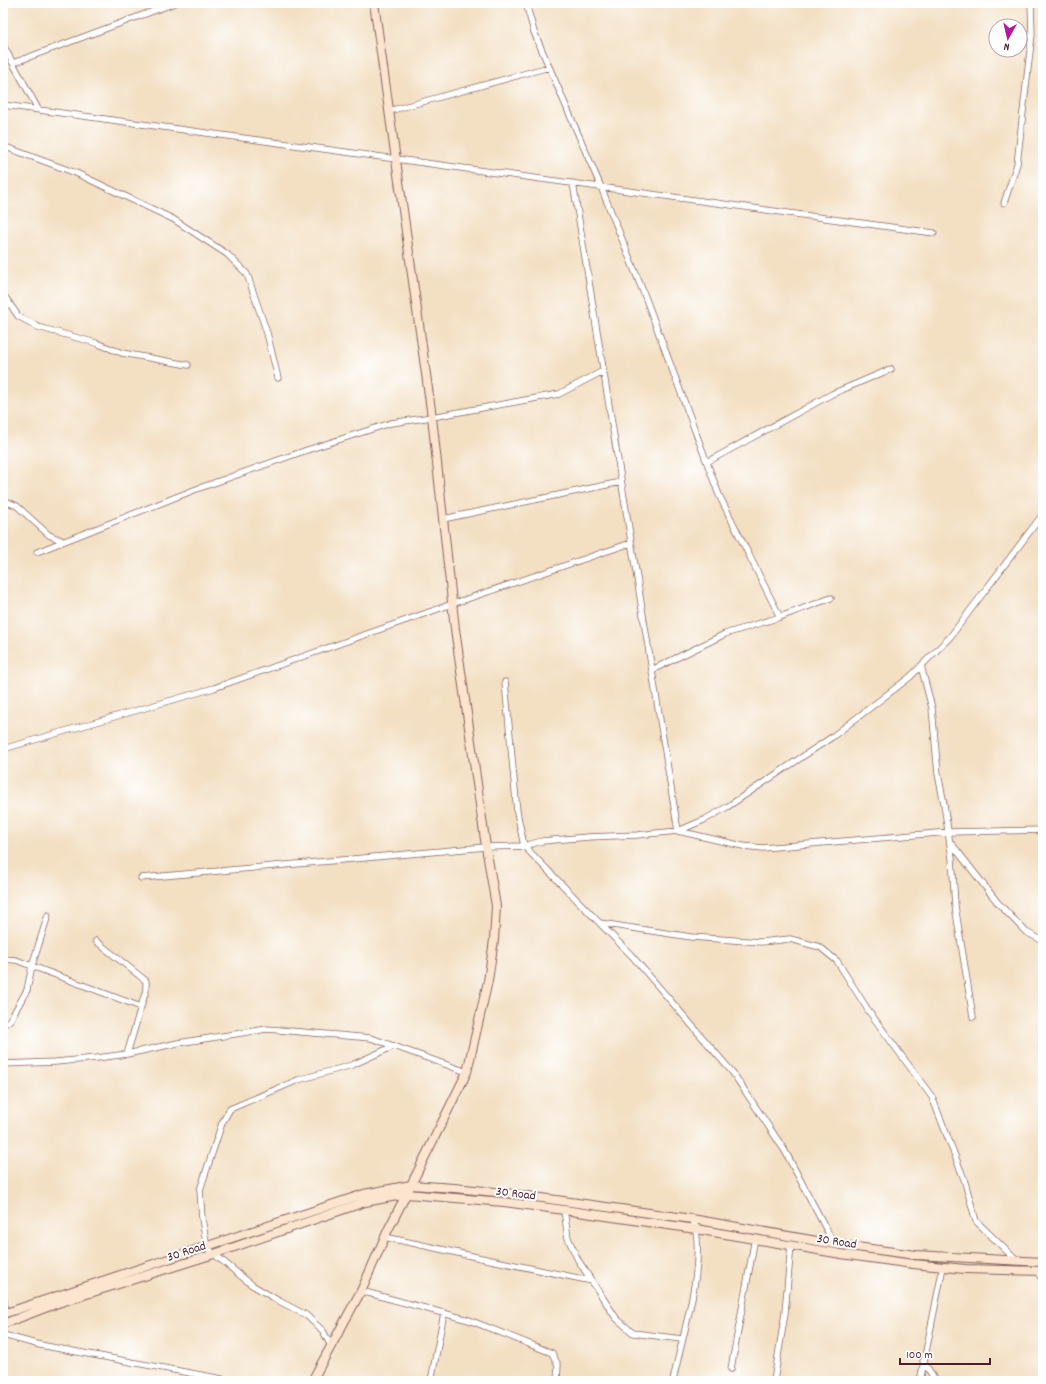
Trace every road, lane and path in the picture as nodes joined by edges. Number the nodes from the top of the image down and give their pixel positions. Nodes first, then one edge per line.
1 (175, 3) edge
2 (374, 3) edge
3 (526, 3) edge
4 (1031, 3) edge
5 (3, 45) edge
6 (13, 63) junction
7 (549, 67) junction
8 (3, 105) edge
9 (38, 109) junction
10 (389, 111) junction
11 (3, 146) edge
12 (396, 158) junction
13 (573, 183) junction
14 (601, 187) junction
15 (1004, 203) dead end
16 (934, 233) dead end
17 (3, 294) edge
18 (188, 365) dead end
19 (890, 369) dead end
20 (603, 371) junction
21 (278, 378) dead end
22 (432, 417) junction
23 (707, 462) junction
24 (621, 482) junction
25 (3, 500) edge
26 (1043, 514) edge
27 (443, 519) junction
28 (63, 541) junction
29 (631, 543) junction
30 (36, 552) dead end
31 (831, 598) dead end
32 (452, 604) junction
33 (780, 617) junction
34 (921, 666) junction
35 (652, 670) junction
36 (505, 682) dead end
37 (3, 749) edge
38 (1043, 830) edge
39 (678, 831) junction
40 (948, 832) junction
41 (950, 841) junction
42 (524, 846) junction
43 (486, 848) junction
44 (141, 878) dead end
45 (48, 915) dead end
46 (600, 923) junction
47 (96, 941) dead end
48 (1043, 941) edge
49 (3, 959) edge
50 (32, 966) junction
51 (141, 1007) junction
52 (973, 1017) dead end
53 (3, 1025) edge
54 (394, 1046) junction
55 (127, 1054) junction
56 (3, 1064) edge
57 (467, 1072) junction
58 (411, 1185) junction
59 (407, 1194) junction
60 (564, 1210) junction
61 (692, 1219) junction
62 (696, 1229) junction
63 (385, 1237) junction
64 (755, 1238) junction
65 (834, 1244) junction
66 (791, 1245) junction
67 (207, 1247) junction
68 (214, 1254) junction
69 (1017, 1261) junction
70 (1043, 1262) edge
71 (943, 1267) junction
72 (1040, 1271) edge
73 (1043, 1280) edge
74 (592, 1281) junction
75 (361, 1291) junction
76 (3, 1293) edge
77 (5, 1313) edge
78 (444, 1313) junction
79 (3, 1324) edge
80 (3, 1335) edge
81 (682, 1339) junction
82 (331, 1346) junction
83 (923, 1362) junction
84 (731, 1369) dead end
85 (233, 1381) edge
86 (312, 1381) edge
87 (432, 1381) edge
88 (557, 1381) edge
89 (673, 1381) edge
90 (774, 1381) edge
91 (920, 1381) edge
92 (936, 1381) edge

1 - 6 street
2 - 10 main road
3 - 7 street
4 - 15 street
5 - 6 street
6 - 9 street
7 - 10 street
7 - 14 street
8 - 9 street
9 - 12 street
10 - 12 main road
11 - 21 street
12 - 13 street
12 - 22 main road
13 - 14 street
13 - 20 street
14 - 16 street
14 - 23 street
17 - 18 street
19 - 23 street
20 - 22 street
20 - 24 street
22 - 27 main road
22 - 28 street
23 - 33 street
24 - 27 street
24 - 29 street
25 - 28 street
26 - 34 street
27 - 32 main road
28 - 30 street
29 - 32 street
29 - 35 street
31 - 33 street
32 - 37 street
32 - 43 main road
33 - 35 street
34 - 39 street
34 - 40 street
35 - 39 street
36 - 42 street
38 - 40 street
39 - 40 street
39 - 42 street
40 - 41 street
41 - 48 street
41 - 52 street
42 - 43 street
42 - 46 street
43 - 44 street
43 - 57 main road
45 - 50 street
46 - 65 street
46 - 69 street
47 - 51 street
49 - 50 street
50 - 51 street
50 - 53 street
51 - 55 street
54 - 55 street
54 - 57 street
54 - 67 street
55 - 56 street
57 - 58 main road
58 - 59 main road
58 - 61 main road, 30 Road
58 - 67 main road, 30 Road
59 - 60 main road, 30 Road
59 - 63 main road
59 - 68 main road, 30 Road
60 - 62 main road, 30 Road
60 - 74 street
61 - 62 street
61 - 65 main road, 30 Road
62 - 64 main road, 30 Road
62 - 81 street
63 - 74 street
63 - 75 main road
64 - 66 main road, 30 Road
64 - 84 street
65 - 69 main road, 30 Road
66 - 71 main road, 30 Road
66 - 90 street
67 - 68 street
67 - 77 main road, 30 Road
68 - 79 main road, 30 Road
68 - 82 street
69 - 70 main road, 30 Road
71 - 72 main road, 30 Road
71 - 83 street
72 - 73 street
74 - 81 street
75 - 78 street
75 - 82 main road
76 - 77 street
78 - 87 street
78 - 88 street
80 - 85 street
81 - 89 street
82 - 86 main road
83 - 91 street
83 - 92 street

